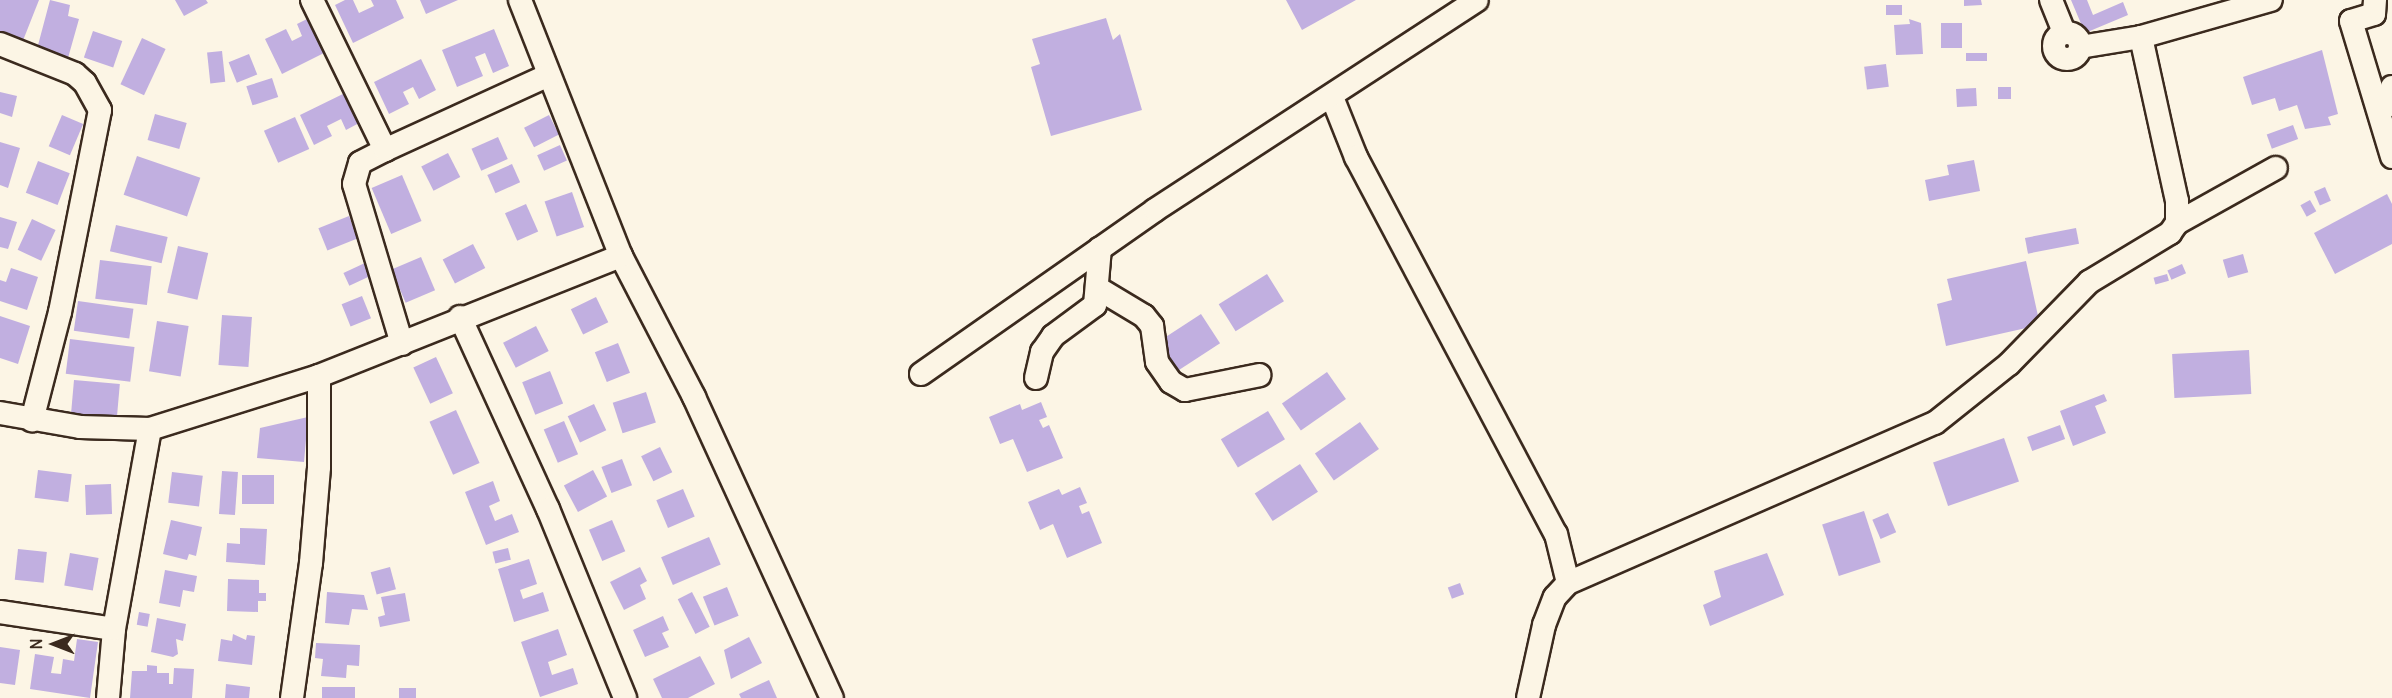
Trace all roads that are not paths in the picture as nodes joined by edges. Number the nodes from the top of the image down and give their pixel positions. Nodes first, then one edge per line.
1 (312, 0) edge
2 (520, 0) edge
3 (1476, 0) edge
4 (2050, 0) edge
5 (2271, 0) edge
6 (2375, 0) edge
7 (2140, 37) junction
8 (0, 44) edge
9 (549, 75) junction
10 (2392, 87) edge
11 (1332, 97) junction
12 (2392, 105) edge
13 (385, 150) junction
14 (2392, 158) edge
15 (2276, 168) dead end
16 (2177, 224) junction
17 (1100, 248) junction
18 (621, 255) junction
19 (1099, 289) junction
20 (460, 317) junction
21 (402, 344) junction
22 (921, 374) dead end
23 (1260, 375) dead end
24 (319, 376) junction
25 (1036, 378) dead end
26 (0, 412) edge
27 (32, 420) junction
28 (150, 429) junction
29 (1568, 583) junction
30 (0, 612) edge
31 (114, 629) junction
32 (108, 698) edge
33 (292, 698) edge
34 (626, 698) edge
35 (832, 698) edge
36 (1528, 698) edge

1 - 13 street
2 - 9 street
3 - 11 street
4 - 7 street
5 - 7 street
6 - 14 street
7 - 16 street
8 - 27 street
9 - 13 street
9 - 18 street
10 - 12 street
11 - 17 street
11 - 29 street
13 - 21 street
15 - 16 street
16 - 29 street
17 - 19 street
17 - 22 street
18 - 20 street
18 - 35 street
19 - 23 street
19 - 25 street
20 - 21 street
20 - 34 street
21 - 24 street
24 - 28 street
24 - 33 street
26 - 27 street
27 - 28 street
28 - 31 street
29 - 36 street
30 - 31 street
31 - 32 street

